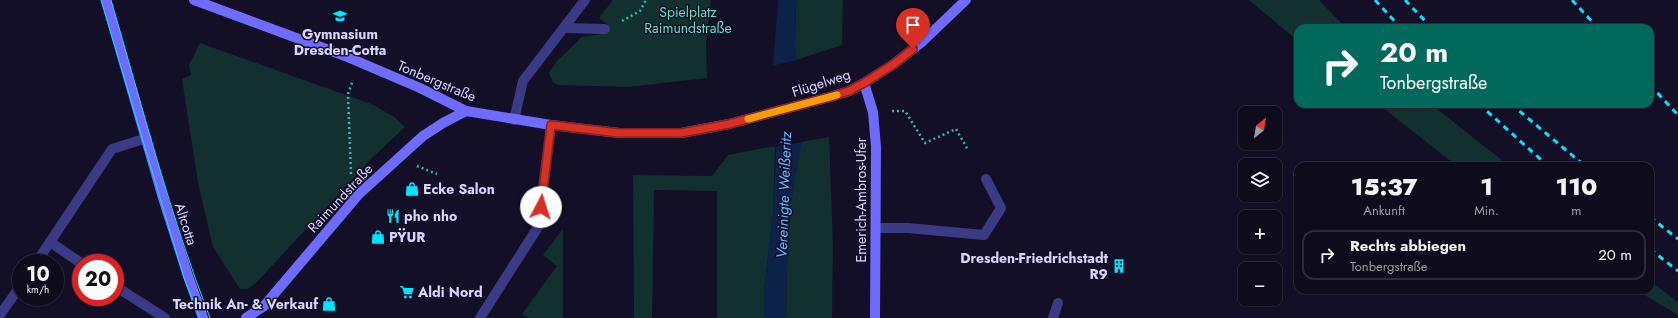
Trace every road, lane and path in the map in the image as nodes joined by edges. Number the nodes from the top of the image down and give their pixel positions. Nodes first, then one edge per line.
1 (106, 0) edge
2 (194, 0) edge
3 (585, 0) edge
4 (646, 0) edge
5 (966, 0) edge
6 (564, 28) junction
7 (605, 29) joint
8 (359, 62) junction
9 (864, 83) junction
10 (466, 111) junction
11 (873, 112) junction
12 (514, 120) junction
13 (729, 124) joint
14 (551, 125) junction
15 (147, 138) junction
16 (968, 150) dead end
17 (986, 179) dead end
18 (359, 194) junction
19 (876, 228) junction
20 (50, 242) junction
21 (42, 254) edge
22 (72, 257) edge
23 (124, 292) edge
24 (12, 297) edge
25 (1058, 303) dead end
26 (0, 315) edge
27 (165, 318) edge
28 (204, 318) edge
29 (246, 318) edge
30 (480, 318) edge
31 (875, 318) edge
32 (1053, 318) edge

1 - 15 main road, Altcotta
2 - 8 main road, Tonbergstraße
3 - 6 street
4 - 7 path
5 - 9 main road, Flügelweg
6 - 7 street
6 - 12 street
8 - 10 main road, Tonbergstraße
8 - 18 path
9 - 11 main road, Emerich-Ambros-Ufer
9 - 13 main road, Flügelweg
10 - 12 main road, Tonbergstraße
10 - 18 main road, Raimundstraße
11 - 16 path
11 - 19 main road, Emerich-Ambros-Ufer
12 - 14 main road, Tonbergstraße
13 - 14 main road, Tonbergstraße
14 - 30 street
15 - 20 street
15 - 28 main road, Altcotta
17 - 19 street
18 - 29 main road, Raimundstraße
19 - 31 main road, Emerich-Ambros-Ufer
20 - 21 street
20 - 22 street
23 - 27 street
24 - 26 street
25 - 32 street

